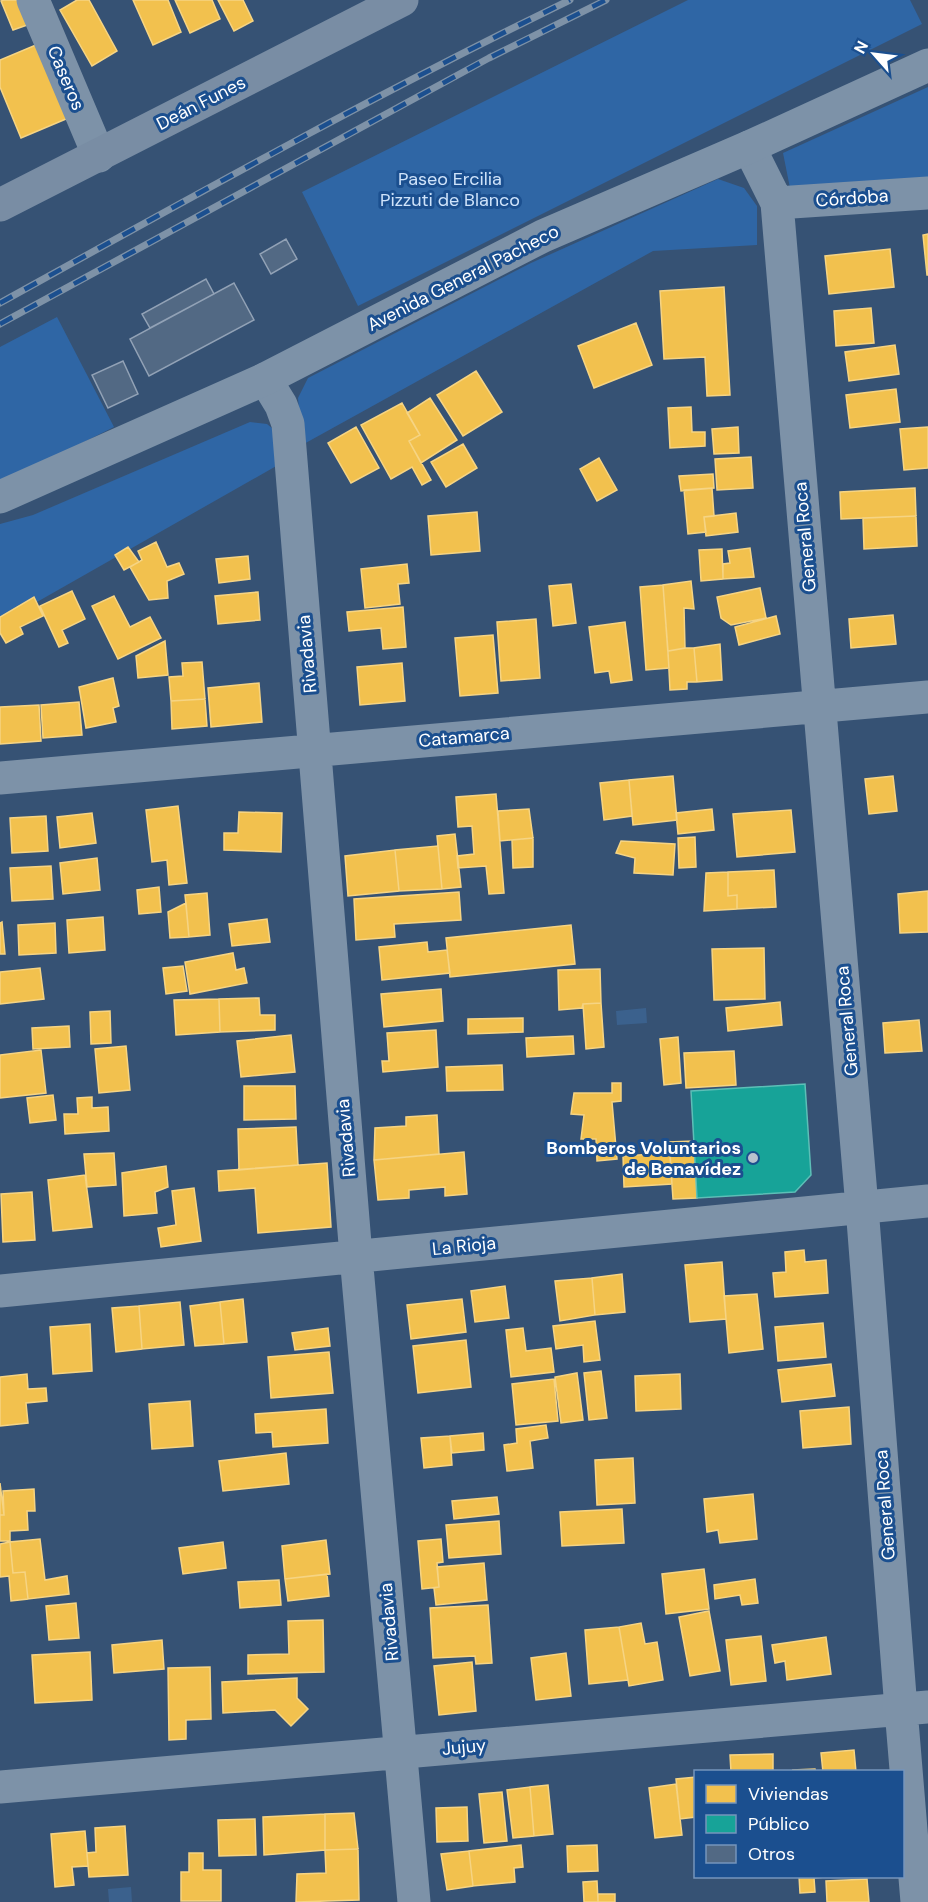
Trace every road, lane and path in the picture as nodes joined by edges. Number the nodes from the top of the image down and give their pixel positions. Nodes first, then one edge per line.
1 (33, 0) edge
2 (402, 0) edge
3 (928, 65) edge
4 (748, 147) junction
5 (99, 156) junction
6 (928, 193) edge
7 (777, 203) junction
8 (0, 205) edge
9 (265, 379) junction
10 (0, 498) edge
11 (928, 697) edge
12 (819, 706) junction
13 (315, 750) junction
14 (0, 778) edge
15 (928, 1201) edge
16 (862, 1206) junction
17 (356, 1256) junction
18 (0, 1291) edge
19 (914, 1708) edge
20 (401, 1752) junction
21 (0, 1787) edge
22 (414, 1902) edge
23 (917, 1902) edge

1 - 5 street, Caseros
2 - 5 main road, Deán Funes
3 - 4 street, Avenida General Pacheco
4 - 7 street, General Roca
4 - 9 street, Avenida General Pacheco
5 - 8 main road, Deán Funes
6 - 7 street, Córdoba
7 - 12 street, General Roca
9 - 10 street, Avenida General Pacheco
9 - 13 street, Rivadavia
11 - 12 street, Catamarca
12 - 13 street, Catamarca
12 - 16 street, General Roca
13 - 14 street, Catamarca
13 - 17 street, Rivadavia
15 - 16 street, La Rioja
16 - 17 street, La Rioja
16 - 19 street, General Roca
17 - 18 street, La Rioja
17 - 20 street, Rivadavia
19 - 20 street, Jujuy
19 - 23 street, General Roca
20 - 21 street, Jujuy
20 - 22 street, Rivadavia

